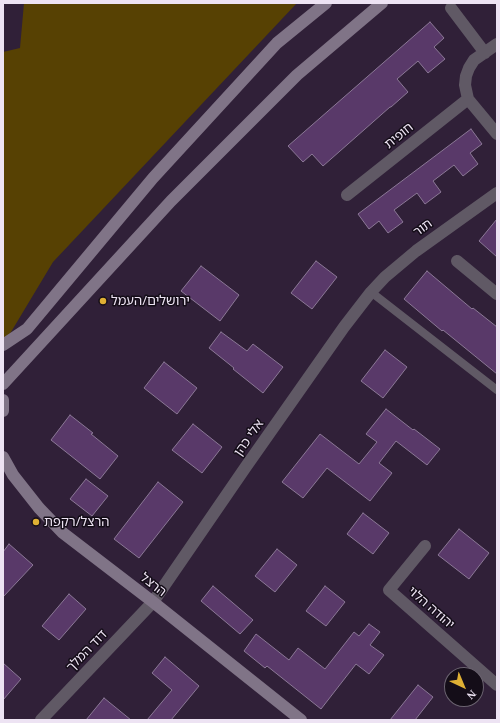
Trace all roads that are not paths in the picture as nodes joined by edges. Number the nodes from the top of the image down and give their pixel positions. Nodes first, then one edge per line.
1 (326, 3) edge
2 (382, 3) edge
3 (451, 8) dead end
4 (497, 44) edge
5 (485, 53) junction
6 (468, 98) junction
7 (497, 134) edge
8 (497, 193) edge
9 (347, 195) dead end
10 (457, 261) dead end
11 (371, 292) junction
12 (497, 294) edge
13 (3, 345) edge
14 (3, 384) edge
15 (497, 390) edge
16 (3, 400) edge
17 (3, 411) edge
18 (3, 457) edge
19 (3, 476) edge
20 (20, 484) junction
21 (425, 546) dead end
22 (153, 602) junction
23 (497, 685) edge
24 (41, 720) edge
25 (300, 720) edge

1 - 13 street
2 - 14 street
3 - 5 street
4 - 5 street
5 - 6 street
6 - 7 street
6 - 9 street, חופית
8 - 11 street, תור
10 - 12 street
11 - 15 lane
11 - 22 street, אלי כהן
16 - 17 street
18 - 20 street, הרצל
19 - 20 street
20 - 22 street, הרצל
21 - 23 street, יהודה הלוי
22 - 24 street, דוד המלך
22 - 25 street, הרצל

